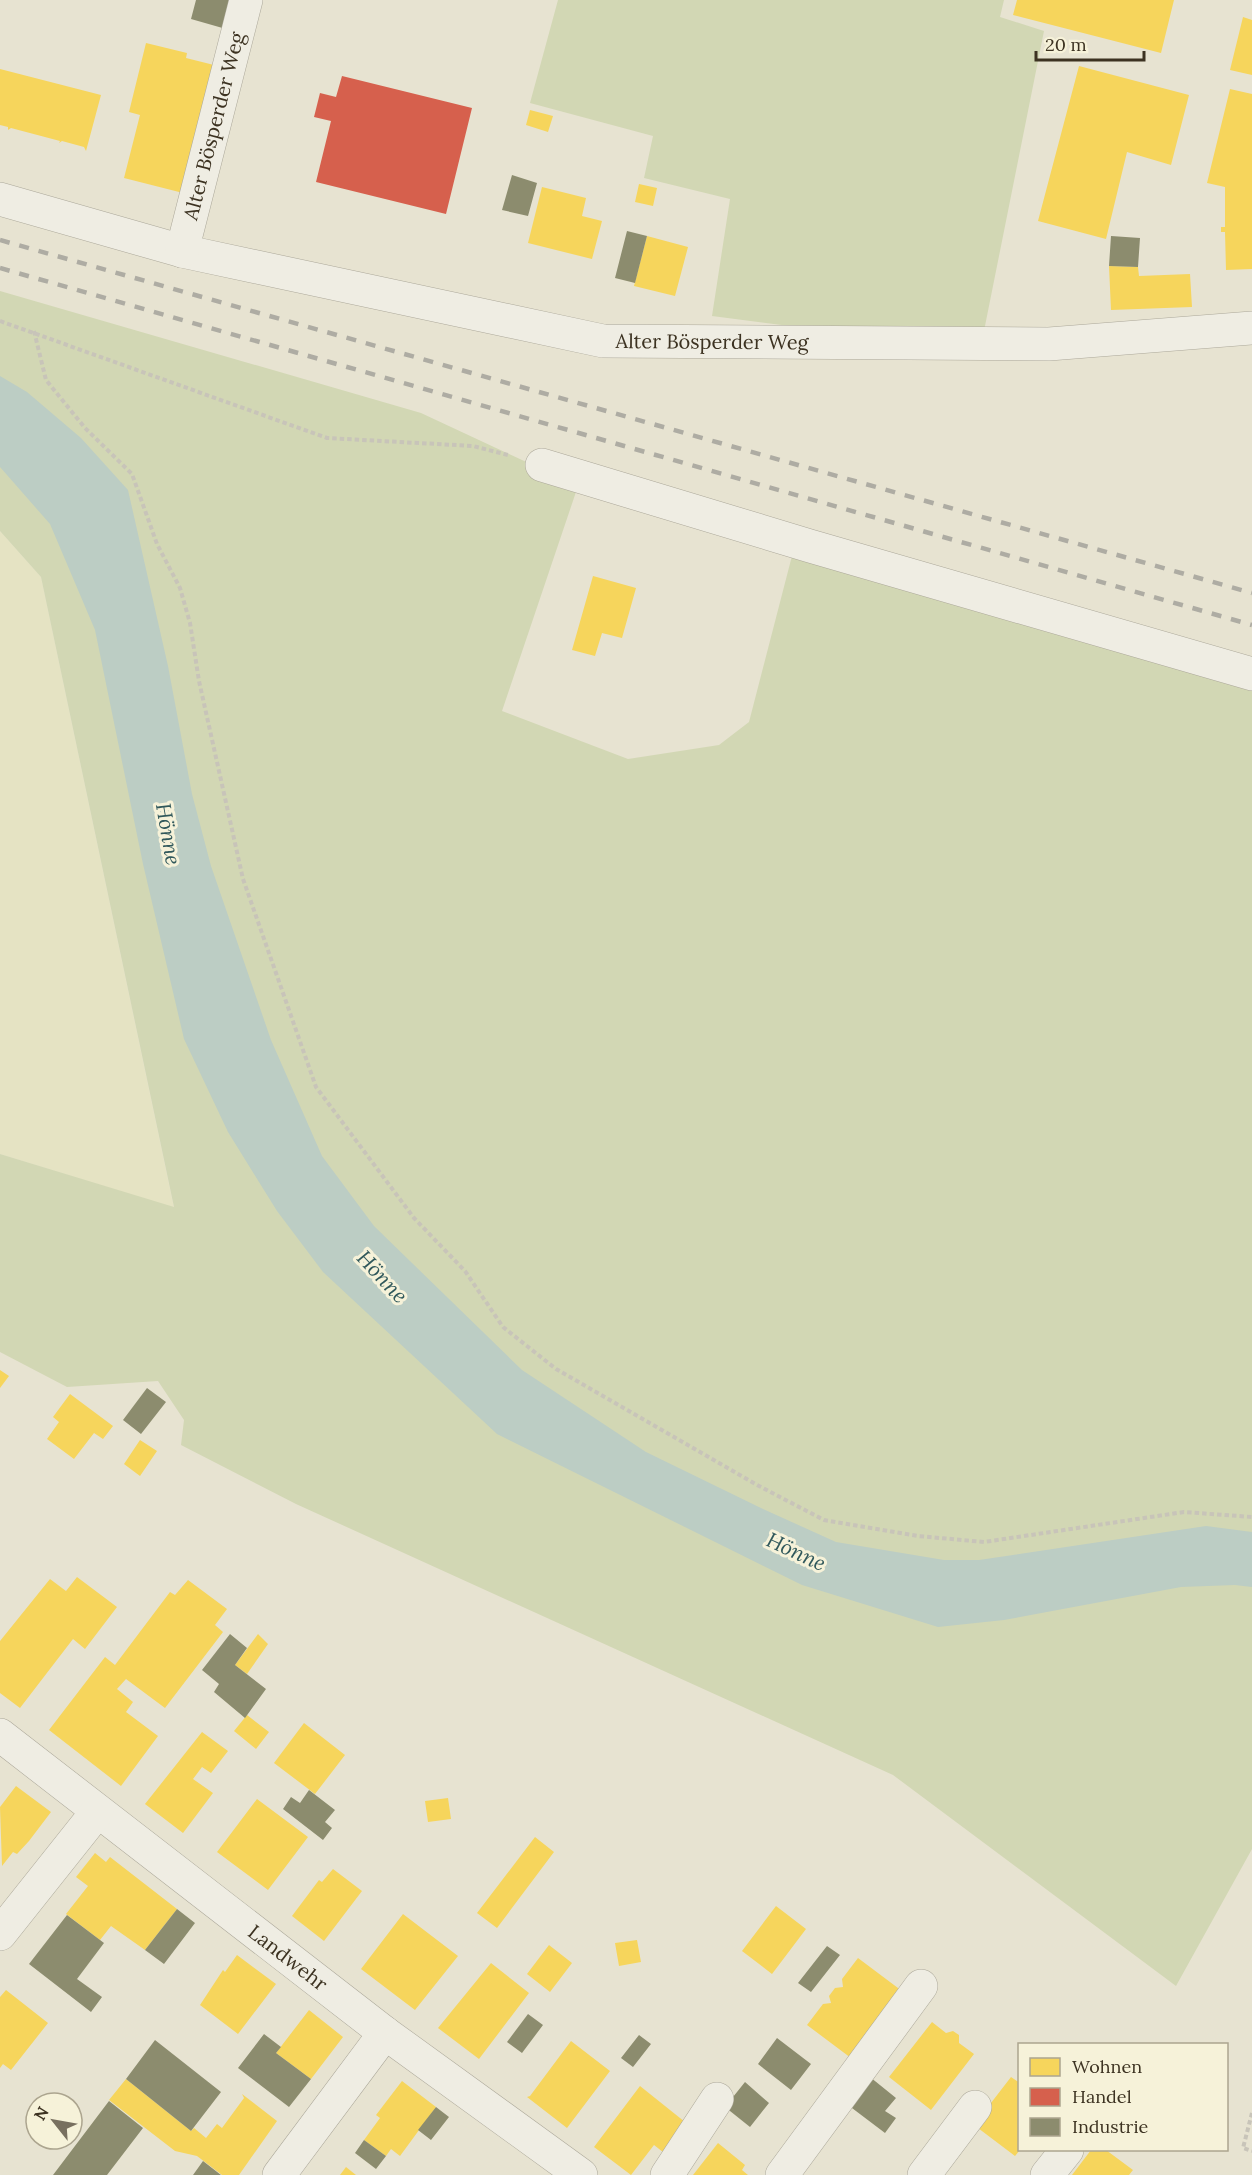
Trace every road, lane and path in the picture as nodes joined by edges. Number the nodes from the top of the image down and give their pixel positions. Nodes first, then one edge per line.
1 (246, 0) edge
2 (0, 199) edge
3 (182, 251) junction
4 (0, 321) edge
5 (1252, 328) edge
6 (34, 331) junction
7 (542, 465) joint
8 (1252, 674) edge
9 (1252, 1517) edge
10 (0, 1736) edge
11 (97, 1812) junction
12 (0, 1934) edge
13 (921, 1986) dead end
14 (385, 2033) junction
15 (717, 2099) dead end
16 (975, 2107) dead end
17 (1252, 2113) edge
18 (1066, 2151) edge
19 (1252, 2151) edge
20 (279, 2175) edge
21 (581, 2175) edge
22 (667, 2175) edge
23 (782, 2175) edge
24 (924, 2175) edge
25 (1047, 2175) edge

1 - 3 street, Alter Bösperder Weg
2 - 3 street, Alter Bösperder Weg
3 - 5 street, Alter Bösperder Weg
4 - 6 path
6 - 7 path
6 - 9 path
7 - 8 street
10 - 11 street, Landwehr
11 - 12 street
11 - 14 street, Landwehr
13 - 23 street
14 - 20 street
14 - 21 street, Landwehr
15 - 22 street
16 - 24 street
17 - 19 path
18 - 25 street

